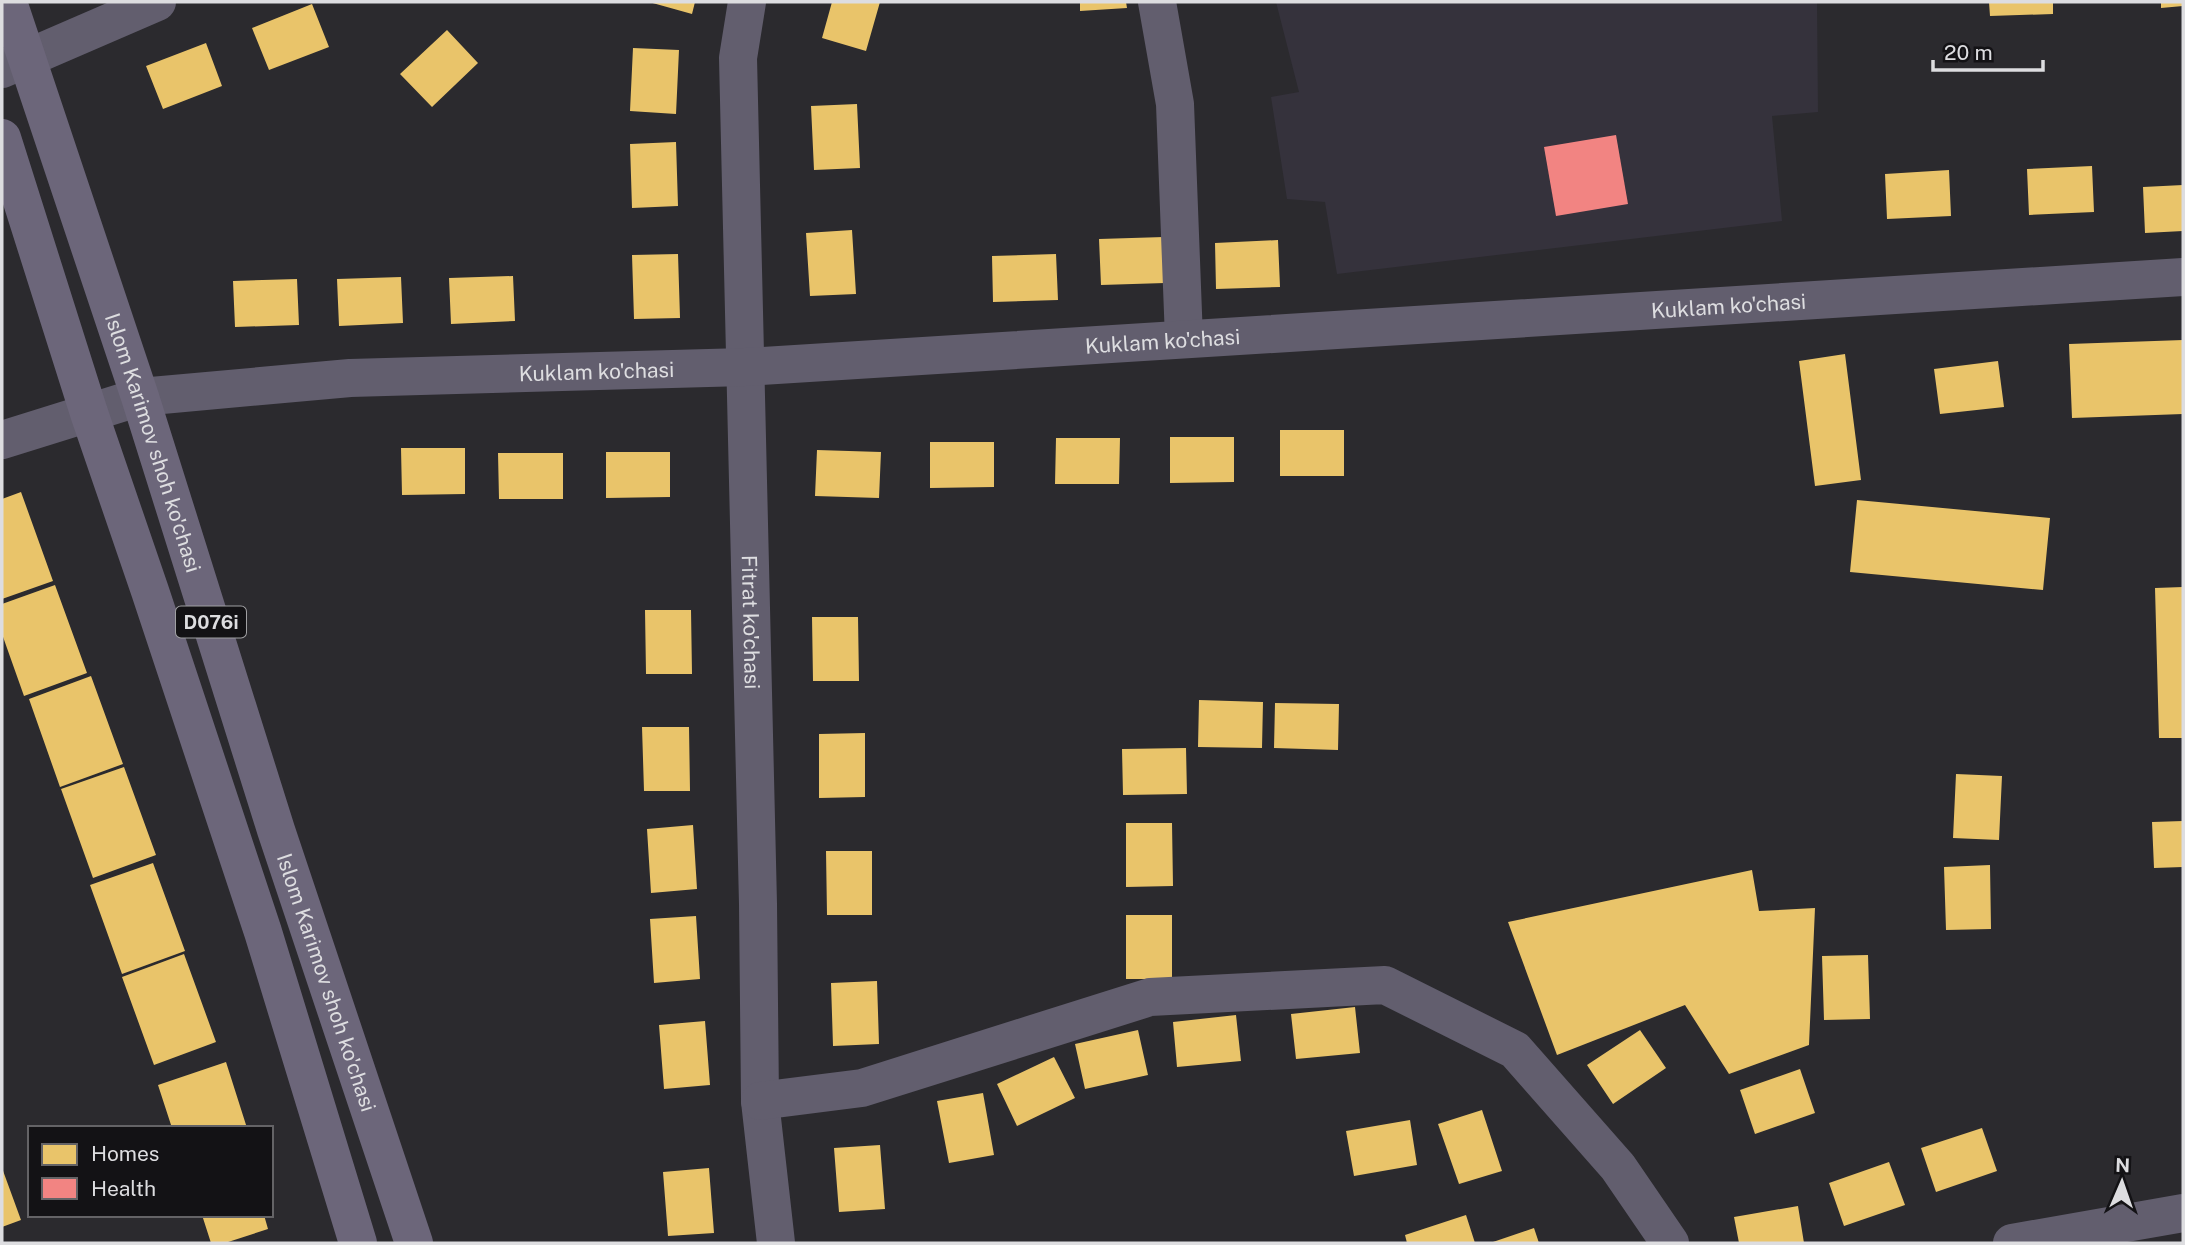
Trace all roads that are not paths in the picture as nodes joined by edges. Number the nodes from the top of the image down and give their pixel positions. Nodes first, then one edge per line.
1 (8, 2) edge
2 (157, 2) edge
3 (747, 2) edge
4 (1157, 2) edge
5 (14, 64) edge
6 (2, 138) edge
7 (2183, 277) edge
8 (1184, 339) junction
9 (745, 367) junction
10 (140, 397) junction
11 (89, 413) junction
12 (2, 440) edge
13 (760, 1101) junction
14 (2183, 1213) edge
15 (2021, 1242) edge
16 (358, 1243) edge
17 (414, 1243) edge
18 (776, 1243) edge
19 (1670, 1243) edge

1 - 5 main road, Islom Karimov shoh ko'chasi / D076i
2 - 5 street
3 - 9 street, Fitrat ko'chasi
4 - 8 street
5 - 10 main road, Islom Karimov shoh ko'chasi / D076i
6 - 11 main road, D076i
7 - 8 street, Kuklam ko'chasi
8 - 9 street, Kuklam ko'chasi
9 - 10 street, Kuklam ko'chasi
9 - 13 street, Fitrat ko'chasi
10 - 11 street, Kuklam ko'chasi
10 - 17 main road, Islom Karimov shoh ko'chasi / D076i
11 - 12 street, Kuklam ko'chasi
11 - 16 main road, D076i
13 - 18 street, Fitrat ko'chasi
13 - 19 street
14 - 15 street

